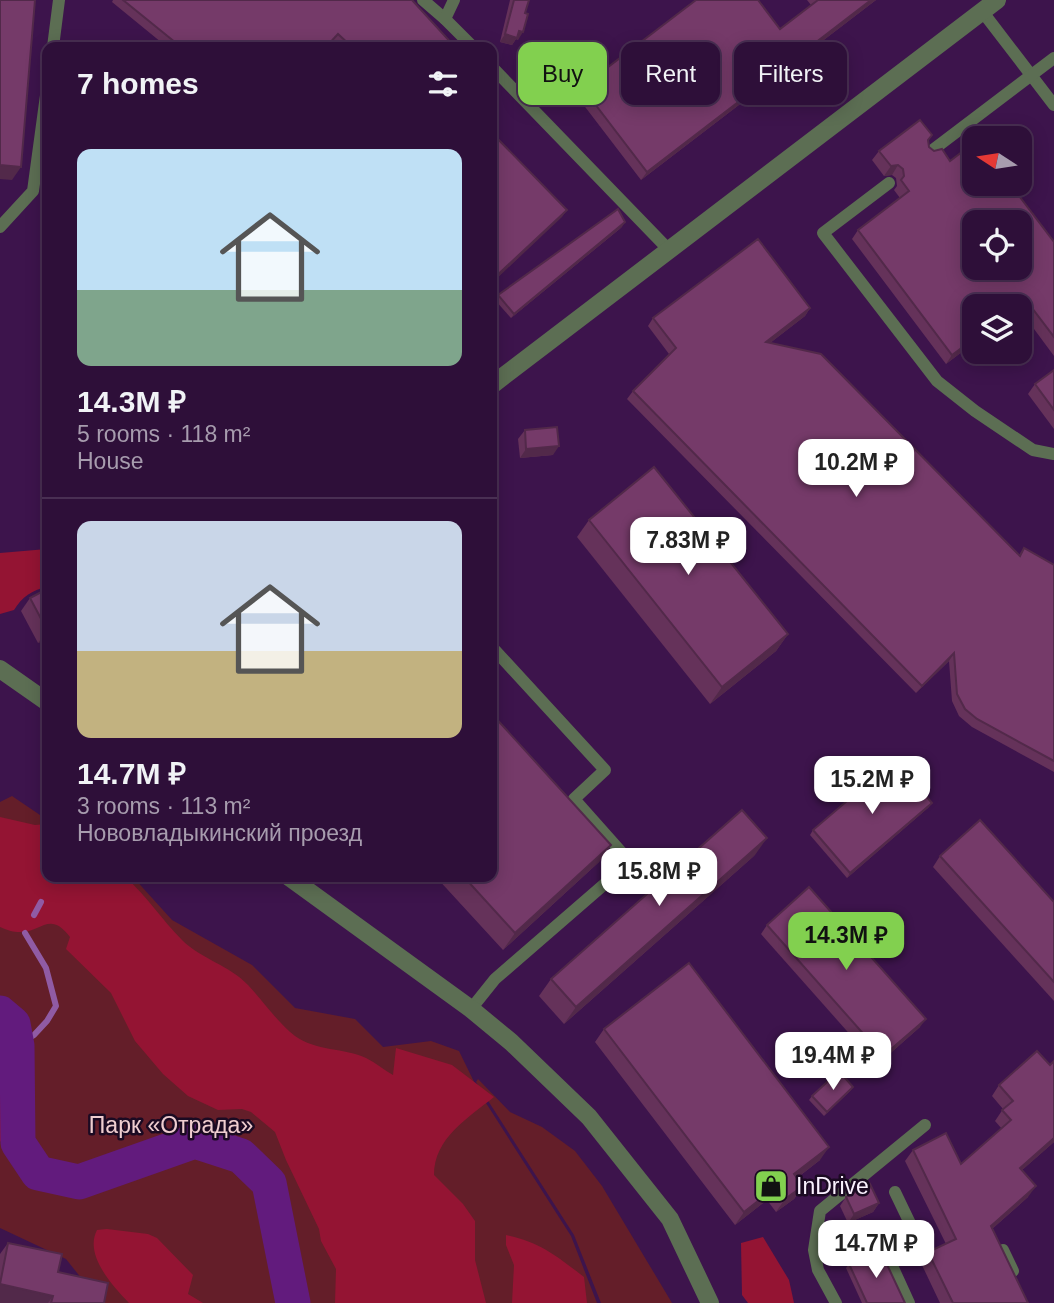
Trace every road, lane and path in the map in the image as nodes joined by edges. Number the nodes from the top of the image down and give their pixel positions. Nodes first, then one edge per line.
1 (60, 0) edge
2 (423, 0) edge
3 (454, 0) edge
4 (997, 0) edge
5 (982, 11) junction
6 (446, 19) junction
7 (54, 42) edge
8 (468, 42) edge
9 (1054, 58) edge
10 (497, 72) edge
11 (1032, 76) junction
12 (1054, 105) edge
13 (42, 125) edge
14 (930, 152) edge
15 (889, 183) dead end
16 (0, 227) edge
17 (669, 250) junction
18 (497, 381) edge
19 (1054, 454) edge
20 (497, 652) edge
21 (0, 669) edge
22 (42, 698) edge
23 (296, 882) edge
24 (471, 1009) junction
25 (925, 1125) dead end
26 (895, 1192) dead end
27 (1003, 1250) edge
28 (1018, 1282) edge
29 (710, 1303) edge
30 (836, 1303) edge
31 (909, 1303) edge

1 - 7 lane
2 - 6 lane
3 - 6 lane
4 - 5 street
5 - 11 lane
5 - 17 street
6 - 8 lane
9 - 11 lane
10 - 17 lane
11 - 12 lane
11 - 14 lane
13 - 16 lane
15 - 19 lane
17 - 18 street
20 - 24 lane
21 - 22 street
23 - 24 street
24 - 29 street
25 - 30 lane
26 - 31 lane
27 - 28 lane

